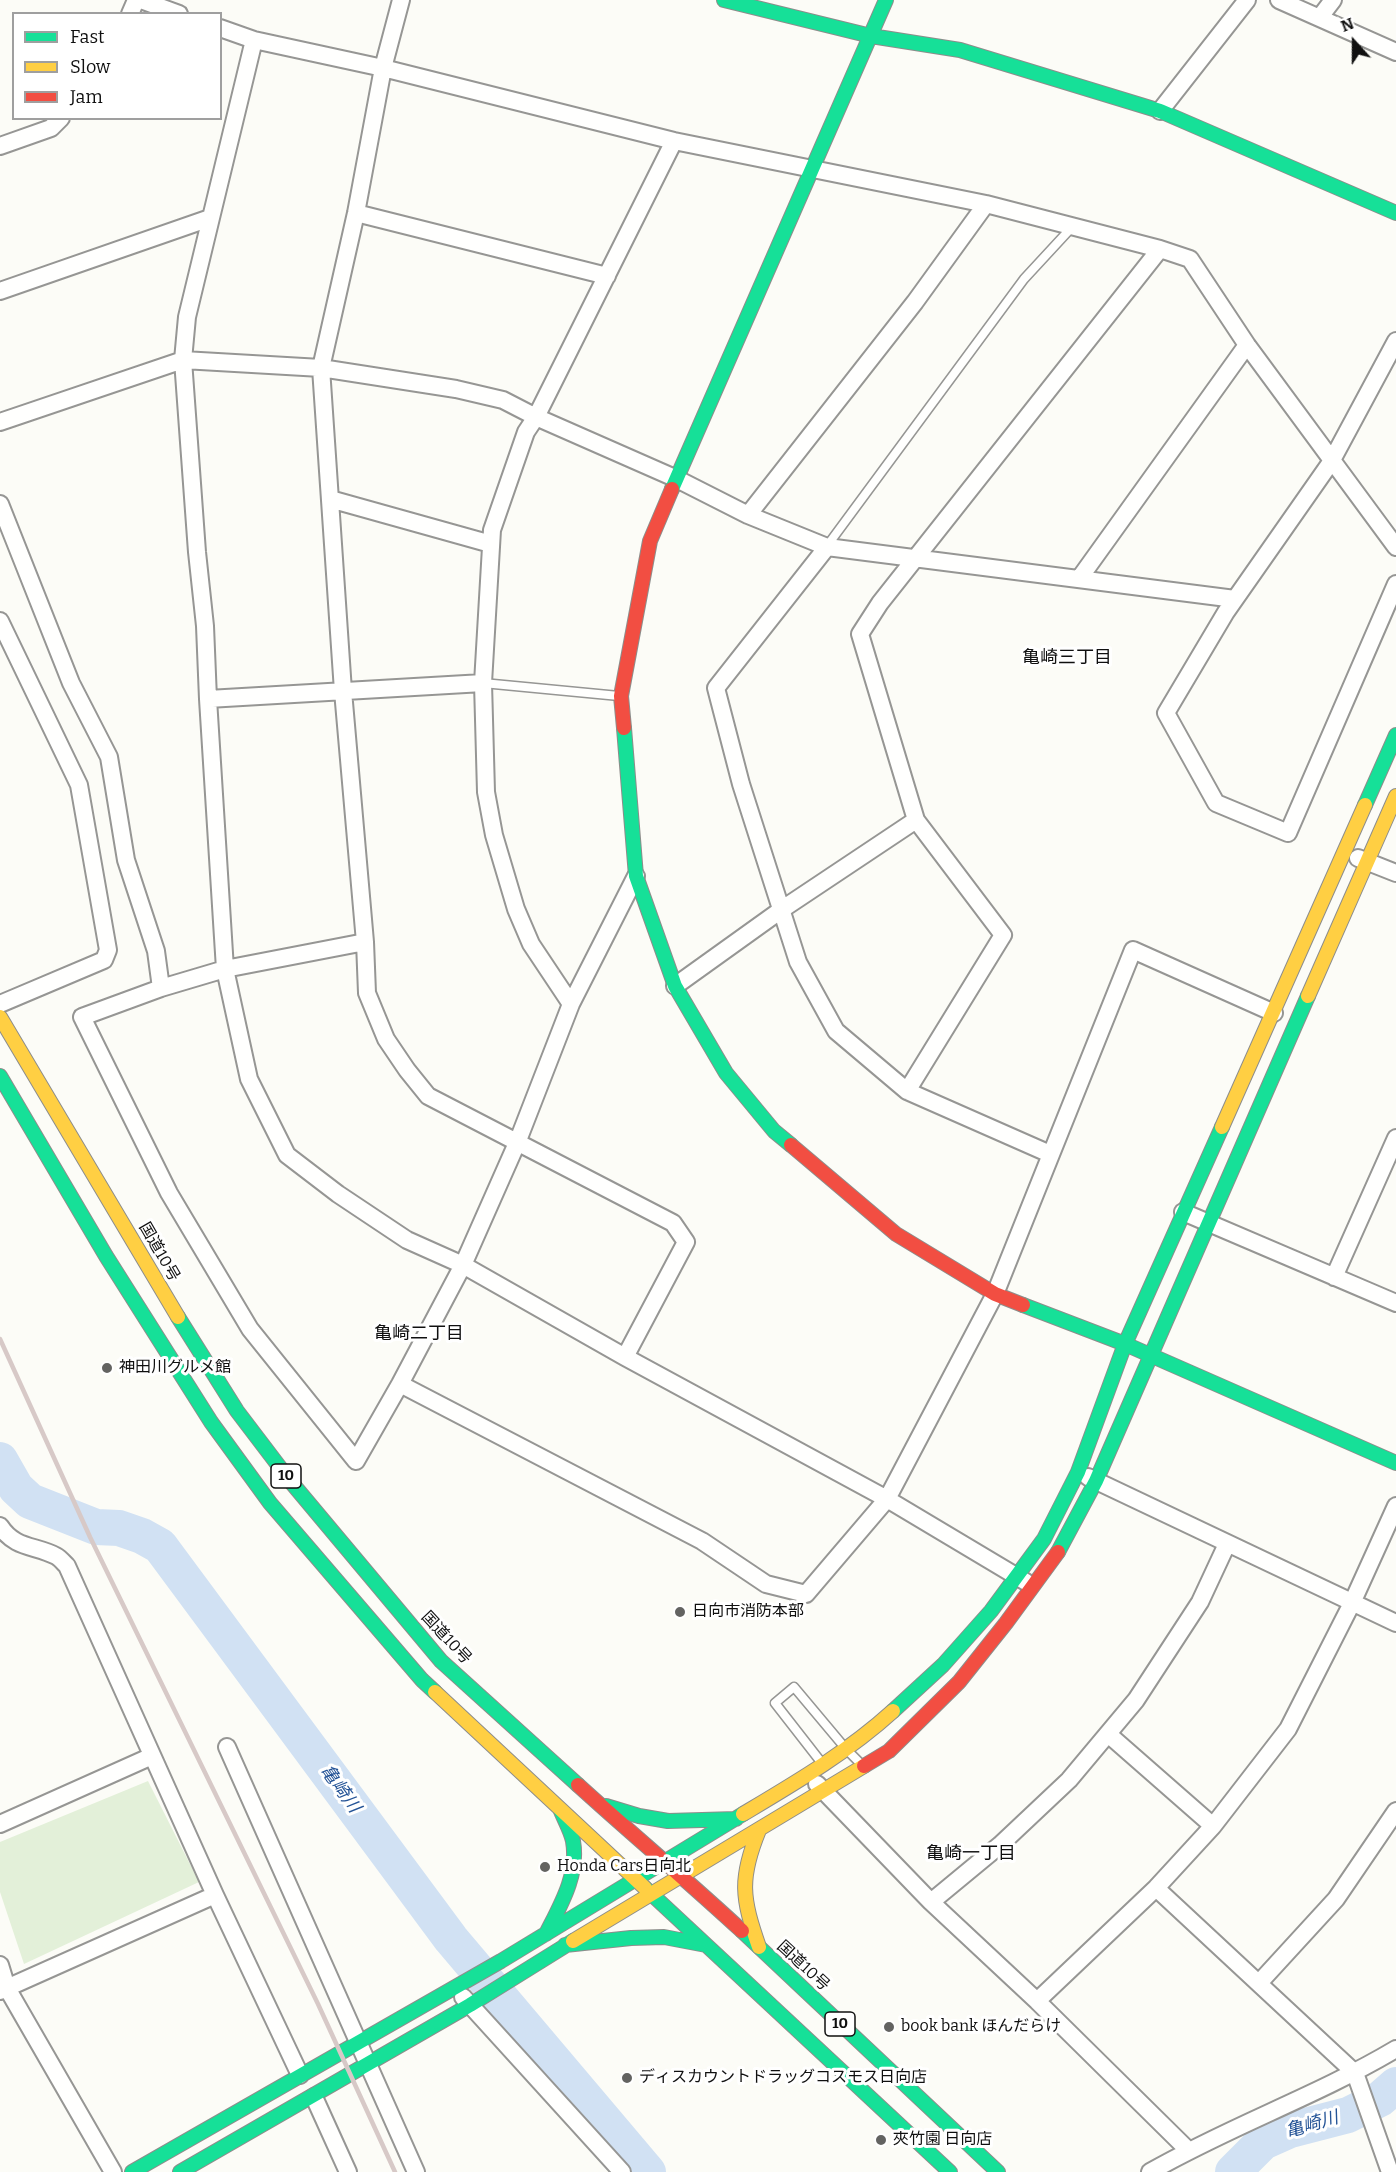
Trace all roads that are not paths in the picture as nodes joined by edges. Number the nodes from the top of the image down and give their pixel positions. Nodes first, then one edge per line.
1 (141, 0) edge
2 (401, 0) edge
3 (724, 0) edge
4 (886, 0) edge
5 (1247, 0) edge
6 (1279, 0) edge
7 (1333, 0) edge
8 (174, 12) edge
9 (1320, 17) junction
10 (222, 29) edge
11 (871, 36) junction
12 (254, 40) junction
13 (1396, 52) edge
14 (383, 68) junction
15 (1160, 111) junction
16 (59, 120) edge
17 (674, 141) junction
18 (0, 146) edge
19 (812, 169) junction
20 (986, 204) junction
21 (356, 213) junction
22 (1396, 213) edge
23 (210, 218) junction
24 (1073, 226) junction
25 (1160, 249) junction
26 (607, 276) junction
27 (0, 291) edge
28 (1396, 341) edge
29 (1247, 345) junction
30 (183, 360) junction
31 (321, 368) junction
32 (536, 417) junction
33 (0, 422) edge
34 (1331, 462) junction
35 (677, 479) junction
36 (330, 499) junction
37 (0, 504) edge
38 (748, 515) junction
39 (491, 544) junction
40 (827, 547) junction
41 (1396, 547) edge
42 (917, 558) junction
43 (1079, 579) junction
44 (1396, 584) edge
45 (1235, 599) junction
46 (0, 621) edge
47 (483, 683) junction
48 (343, 691) junction
49 (621, 696) junction
50 (208, 699) junction
51 (1396, 735) edge
52 (1396, 796) edge
53 (916, 820) junction
54 (1345, 852) junction
55 (1367, 861) junction
56 (1396, 873) edge
57 (636, 876) junction
58 (781, 910) junction
59 (365, 942) junction
60 (225, 969) junction
61 (675, 986) junction
62 (161, 988) junction
63 (0, 1004) edge
64 (571, 1004) junction
65 (1274, 1013) junction
66 (0, 1017) edge
67 (0, 1076) edge
68 (907, 1090) junction
69 (1396, 1138) edge
70 (517, 1143) junction
71 (1050, 1155) junction
72 (1183, 1212) junction
73 (1208, 1222) junction
74 (463, 1265) junction
75 (1334, 1277) junction
76 (995, 1294) junction
77 (1396, 1303) edge
78 (1125, 1344) junction
79 (1150, 1354) junction
80 (625, 1357) junction
81 (400, 1384) junction
82 (1396, 1463) edge
83 (1078, 1472) junction
84 (1096, 1481) junction
85 (887, 1499) junction
86 (1396, 1506) edge
87 (0, 1526) edge
88 (1227, 1544) junction
89 (1016, 1576) junction
90 (1032, 1587) junction
91 (1352, 1604) junction
92 (1396, 1623) edge
93 (1107, 1734) junction
94 (227, 1747) dead end
95 (846, 1749) junction
96 (152, 1756) junction
97 (864, 1767) junction
98 (807, 1775) junction
99 (830, 1777) junction
100 (599, 1804) junction
101 (561, 1810) junction
102 (1396, 1811) edge
103 (736, 1819) junction
104 (0, 1824) edge
105 (1214, 1826) junction
106 (759, 1830) junction
107 (664, 1863) junction
108 (682, 1875) junction
109 (635, 1880) junction
110 (1156, 1888) junction
111 (651, 1894) junction
112 (215, 1895) junction
113 (931, 1902) junction
114 (546, 1934) junction
115 (566, 1945) junction
116 (707, 1945) junction
117 (759, 1948) junction
118 (0, 1965) edge
119 (1259, 1983) junction
120 (454, 1987) junction
121 (4, 1990) edge
122 (1037, 2001) junction
123 (470, 2006) junction
124 (358, 2044) junction
125 (1396, 2049) edge
126 (368, 2066) junction
127 (1355, 2073) junction
128 (300, 2075) junction
129 (314, 2097) junction
130 (1188, 2150) junction
131 (113, 2172) edge
132 (132, 2172) edge
133 (180, 2172) edge
134 (348, 2172) edge
135 (416, 2172) edge
136 (622, 2172) edge
137 (950, 2172) edge
138 (998, 2172) edge
139 (1150, 2172) edge
140 (1390, 2172) edge

1 - 8 street
2 - 14 street
3 - 11 main road
4 - 11 main road
5 - 15 street
6 - 9 street
7 - 9 street
9 - 13 street
10 - 12 street
11 - 15 main road
11 - 19 main road
12 - 14 street
12 - 23 street
14 - 17 street
14 - 21 street
15 - 22 main road
16 - 18 street
17 - 19 street
17 - 26 street
19 - 20 street
19 - 35 main road
20 - 24 street
20 - 38 street
21 - 26 street
21 - 31 street
23 - 27 street
23 - 30 street
24 - 25 street
24 - 40 lane
25 - 29 street
25 - 42 street
26 - 32 street
28 - 34 street
29 - 34 street
29 - 43 street
30 - 31 street
30 - 33 street
30 - 50 street
31 - 32 street
31 - 36 street
32 - 35 street
32 - 39 street
34 - 41 street
34 - 45 street
35 - 38 street
35 - 49 main road
36 - 39 street
36 - 48 street
37 - 62 street
38 - 40 street
39 - 47 street
40 - 42 street
40 - 58 street
42 - 43 street
42 - 53 street
43 - 45 street
44 - 45 street
46 - 63 street
47 - 48 street
47 - 49 lane
47 - 64 street
48 - 50 street
48 - 59 street
49 - 57 main road
50 - 60 street
51 - 54 main road
52 - 55 main road
53 - 58 street
53 - 68 street
54 - 55 street
54 - 65 main road
55 - 56 street
55 - 73 main road
57 - 61 main road
57 - 64 street
58 - 61 street
58 - 68 street
59 - 60 street
59 - 70 street
60 - 62 street
60 - 74 street
61 - 76 main road
62 - 81 street
64 - 70 street
65 - 71 street
65 - 72 main road
66 - 100 main road, 国道10号 / 10
67 - 101 main road, 10
68 - 71 street
69 - 75 street
70 - 74 street
70 - 80 street
71 - 76 street
72 - 73 street
72 - 78 main road
73 - 75 street
73 - 79 main road
74 - 80 street
74 - 81 street
75 - 77 street
76 - 78 main road
76 - 85 street
78 - 79 main road
78 - 83 main road
79 - 82 main road
79 - 84 main road
80 - 85 street
81 - 85 street
83 - 84 street
83 - 89 main road
84 - 88 street
84 - 90 main road
85 - 89 street
86 - 91 street
87 - 96 street
88 - 91 street
88 - 93 street
89 - 90 street
89 - 95 main road
90 - 97 main road
91 - 92 street
91 - 105 street
93 - 105 street
93 - 113 street
94 - 124 street
95 - 97 lane
95 - 99 main road
95 - 99 lane
96 - 104 street
96 - 112 street
97 - 99 main road
98 - 99 street
98 - 99 main road
98 - 103 main road
99 - 106 main road
99 - 113 street
100 - 103 main road
100 - 107 main road, 国道10号 / 10
101 - 109 main road, 10
101 - 114 main road
102 - 119 street
103 - 107 main road
105 - 110 street
106 - 108 main road
106 - 117 main road
107 - 108 main road, 国道10号 / 10
107 - 109 main road
108 - 111 main road
108 - 117 main road, 国道10号 / 10
109 - 111 main road, 10
109 - 114 main road
110 - 119 street
110 - 122 street
111 - 115 main road
111 - 116 main road, 10
112 - 121 street
112 - 128 street
113 - 122 street
114 - 120 main road
115 - 116 main road
115 - 123 main road
116 - 137 main road, 10
117 - 138 main road, 国道10号 / 10
118 - 121 street
119 - 127 street
120 - 123 street
120 - 124 main road
121 - 131 street
122 - 130 street
123 - 126 main road
123 - 136 street
124 - 126 street
124 - 128 main road
125 - 127 street
126 - 129 main road
126 - 135 street
127 - 130 street
127 - 140 street
128 - 132 main road
129 - 133 main road
129 - 134 street
130 - 139 street

